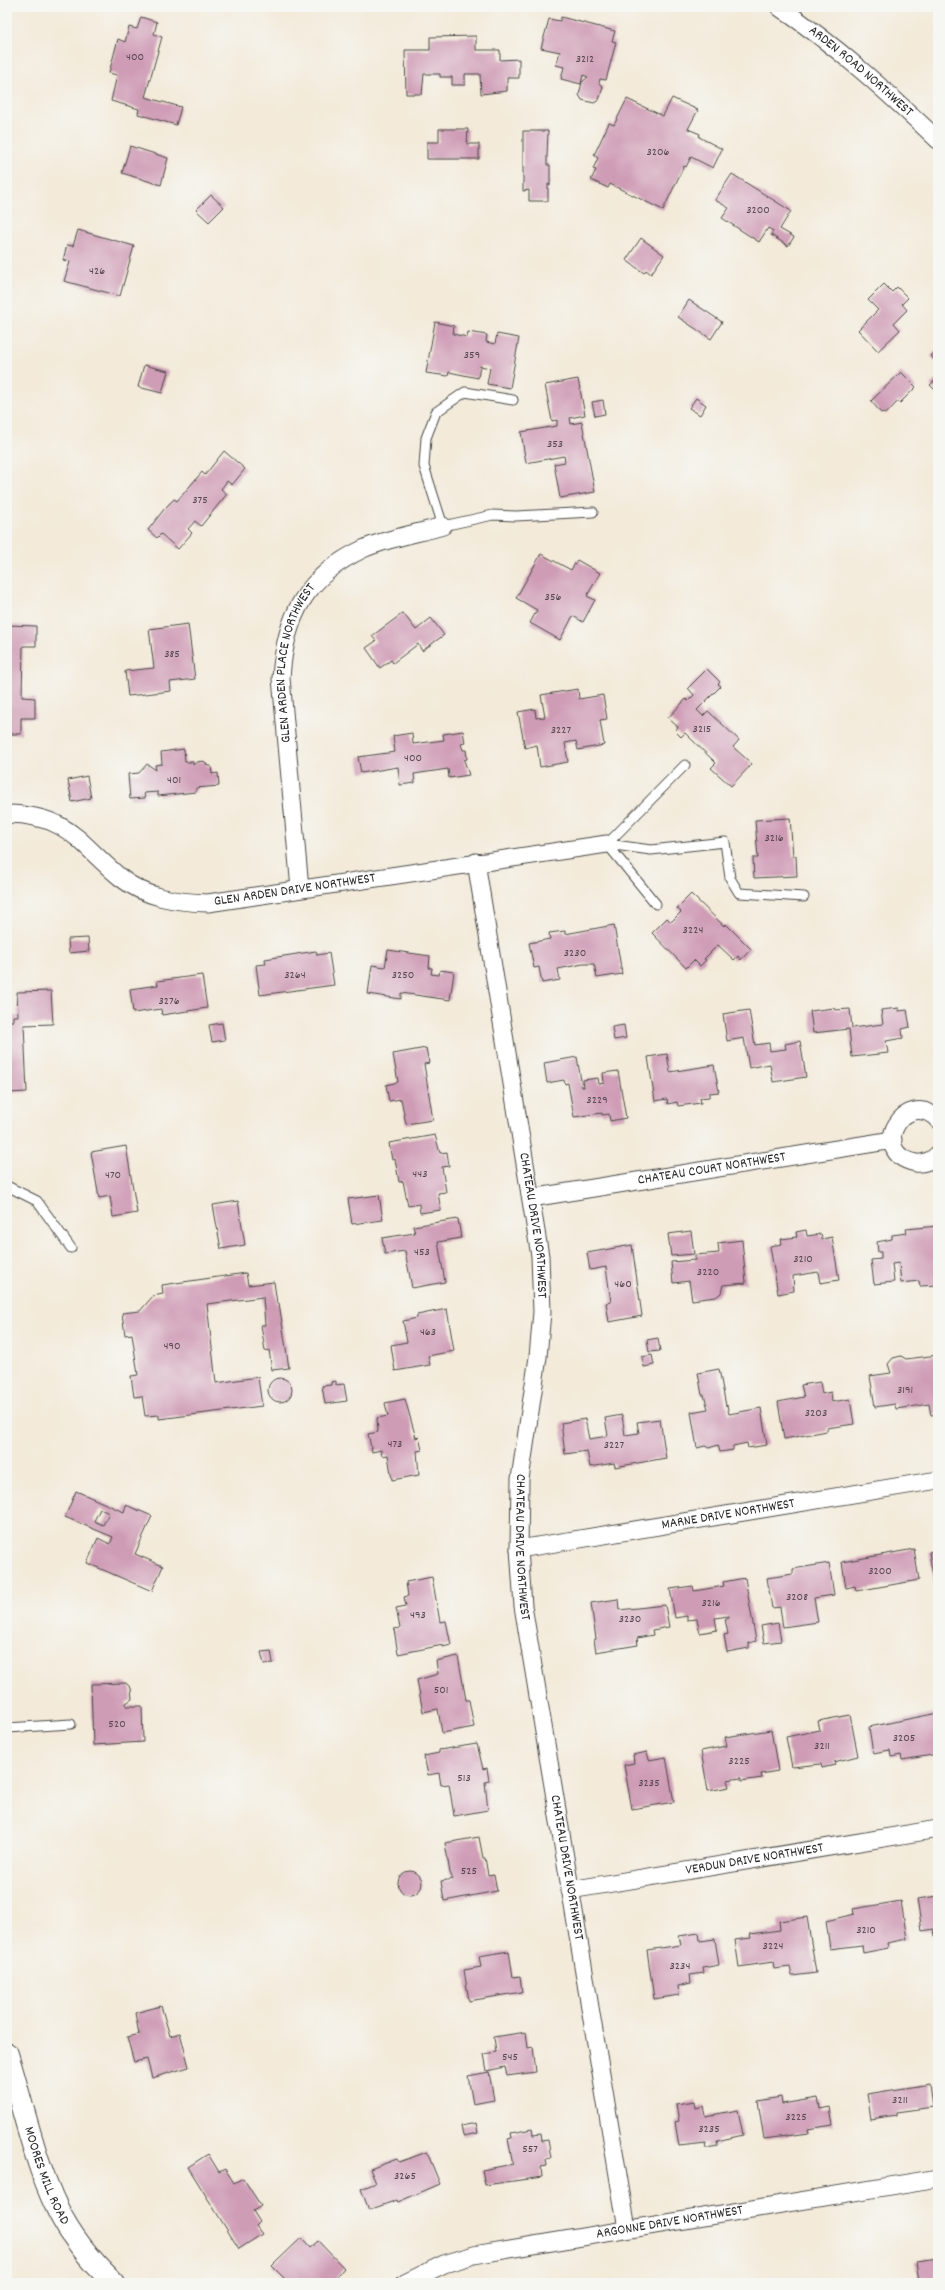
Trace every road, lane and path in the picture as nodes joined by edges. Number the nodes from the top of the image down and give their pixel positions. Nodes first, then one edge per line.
1 (779, 7) edge
2 (938, 140) edge
3 (513, 400) dead end
4 (592, 512) dead end
5 (443, 526) junction
6 (685, 765) dead end
7 (7, 814) edge
8 (607, 844) junction
9 (476, 862) junction
10 (300, 889) junction
11 (804, 897) dead end
12 (656, 904) dead end
13 (938, 1120) edge
14 (893, 1140) junction
15 (938, 1154) edge
16 (7, 1186) edge
17 (531, 1198) junction
18 (71, 1248) dead end
19 (938, 1480) edge
20 (519, 1549) junction
21 (71, 1724) dead end
22 (7, 1728) edge
23 (938, 1829) edge
24 (570, 1890) junction
25 (7, 2054) edge
26 (938, 2178) edge
27 (627, 2230) junction
28 (114, 2283) edge
29 (405, 2283) edge

1 - 2 street, ARDEN ROAD NORTHWEST
3 - 5 lane
4 - 5 lane
5 - 10 street, GLEN ARDEN PLACE NORTHWEST
6 - 8 lane
7 - 10 street, GLEN ARDEN DRIVE NORTHWEST
8 - 9 street, GLEN ARDEN DRIVE NORTHWEST
8 - 11 lane
8 - 12 lane
9 - 10 street, GLEN ARDEN DRIVE NORTHWEST
9 - 17 street, CHATEAU DRIVE NORTHWEST
13 - 14 street
14 - 15 street
14 - 17 street, CHATEAU COURT NORTHWEST
16 - 18 lane
17 - 20 street, CHATEAU DRIVE NORTHWEST
19 - 20 street, MARNE DRIVE NORTHWEST
20 - 24 street, CHATEAU DRIVE NORTHWEST
21 - 22 lane
23 - 24 street, VERDUN DRIVE NORTHWEST
24 - 27 street, CHATEAU DRIVE NORTHWEST
25 - 28 street, MOORES MILL ROAD
26 - 27 street, ARGONNE DRIVE NORTHWEST
27 - 29 street, ARGONNE DRIVE NORTHWEST

